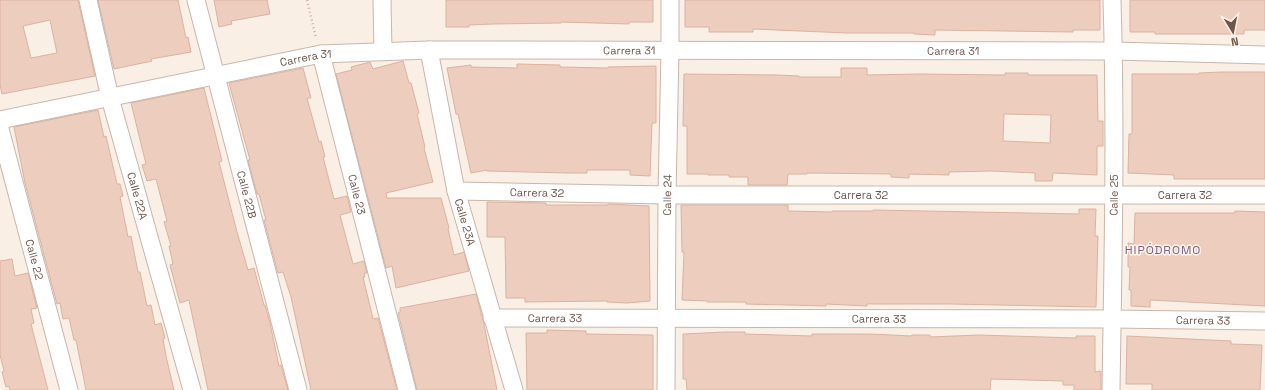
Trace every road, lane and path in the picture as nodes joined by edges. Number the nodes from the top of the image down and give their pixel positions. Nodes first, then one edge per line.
1 (88, 0) edge
2 (196, 0) edge
3 (307, 0) edge
4 (382, 0) edge
5 (670, 0) edge
6 (1112, 0) edge
7 (429, 50) junction
8 (382, 51) junction
9 (670, 51) junction
10 (1114, 51) junction
11 (321, 54) junction
12 (1265, 55) edge
13 (215, 76) junction
14 (110, 98) junction
15 (0, 120) edge
16 (0, 129) edge
17 (456, 191) junction
18 (1114, 194) junction
19 (667, 195) junction
20 (1265, 195) edge
21 (666, 317) junction
22 (492, 318) junction
23 (1112, 319) junction
24 (1265, 321) edge
25 (69, 390) edge
26 (192, 390) edge
27 (298, 390) edge
28 (407, 390) edge
29 (514, 390) edge
30 (666, 390) edge
31 (1111, 390) edge

1 - 14 street, Calle 22A
2 - 13 street, Calle 22B
3 - 11 path
4 - 8 street
5 - 9 street, Calle 24
6 - 10 street, Calle 25
7 - 8 street, Carrera 31
7 - 9 street, Carrera 31
7 - 17 street, Calle 23A
8 - 11 street, Carrera 31
9 - 10 street, Carrera 31
9 - 19 street, Calle 24
10 - 12 street, Carrera 31
10 - 18 street, Calle 25
11 - 13 street, Carrera 31
11 - 28 street, Calle 23
13 - 14 street, Carrera 31
13 - 27 street, Calle 22B
14 - 15 street, Carrera 31
14 - 26 street, Calle 22A
16 - 25 street, Calle 22
17 - 19 street, Carrera 32
17 - 22 street, Calle 23A
18 - 19 street, Carrera 32
18 - 20 street, Carrera 32
18 - 23 street, Calle 25
19 - 21 street, Calle 24
21 - 22 street, Carrera 33
21 - 23 street, Carrera 33
21 - 30 street, Calle 24
22 - 29 street, Calle 23A
23 - 24 street, Carrera 33
23 - 31 street, Calle 25

